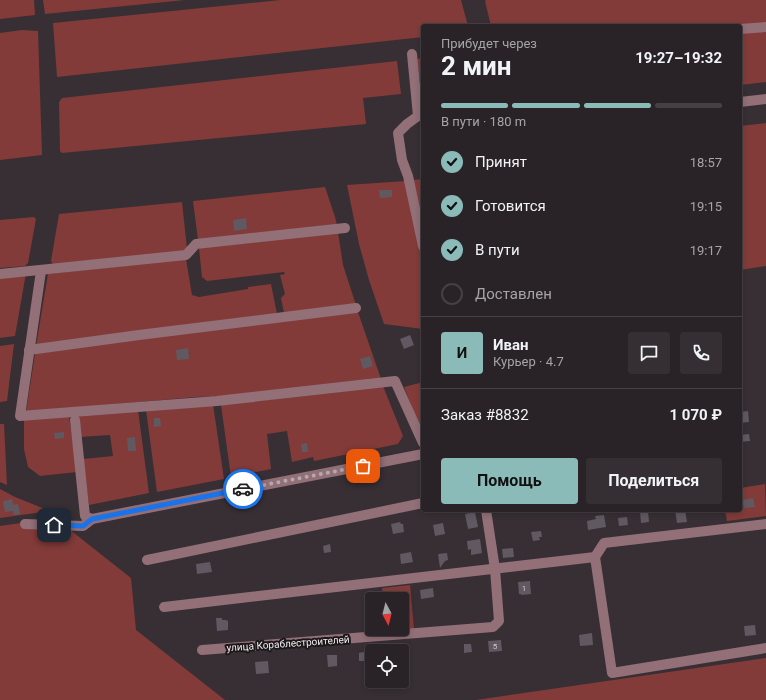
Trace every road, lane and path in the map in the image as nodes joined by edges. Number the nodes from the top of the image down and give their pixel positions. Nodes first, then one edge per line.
1 (766, 27) edge
2 (742, 29) edge
3 (412, 54) dead end
4 (766, 99) edge
5 (742, 102) edge
6 (344, 228) dead end
7 (421, 237) edge
8 (41, 271) junction
9 (0, 274) edge
10 (356, 308) dead end
11 (29, 350) junction
12 (75, 420) dead end
13 (421, 439) edge
14 (421, 454) edge
15 (421, 503) edge
16 (486, 512) edge
17 (92, 519) junction
18 (25, 524) dead end
19 (766, 524) edge
20 (595, 557) junction
21 (147, 560) dead end
22 (495, 569) junction
23 (164, 607) dead end
24 (766, 648) edge
25 (202, 650) dead end

1 - 2 street
3 - 7 street
4 - 5 street
6 - 8 street
8 - 9 street
8 - 11 street
10 - 11 street
11 - 13 street
12 - 17 street
14 - 17 street
15 - 21 street
16 - 22 street, улица Кораблестроителей
17 - 18 street
19 - 20 street
20 - 22 street
20 - 24 street
22 - 23 street
22 - 25 street, улица Кораблестроителей

